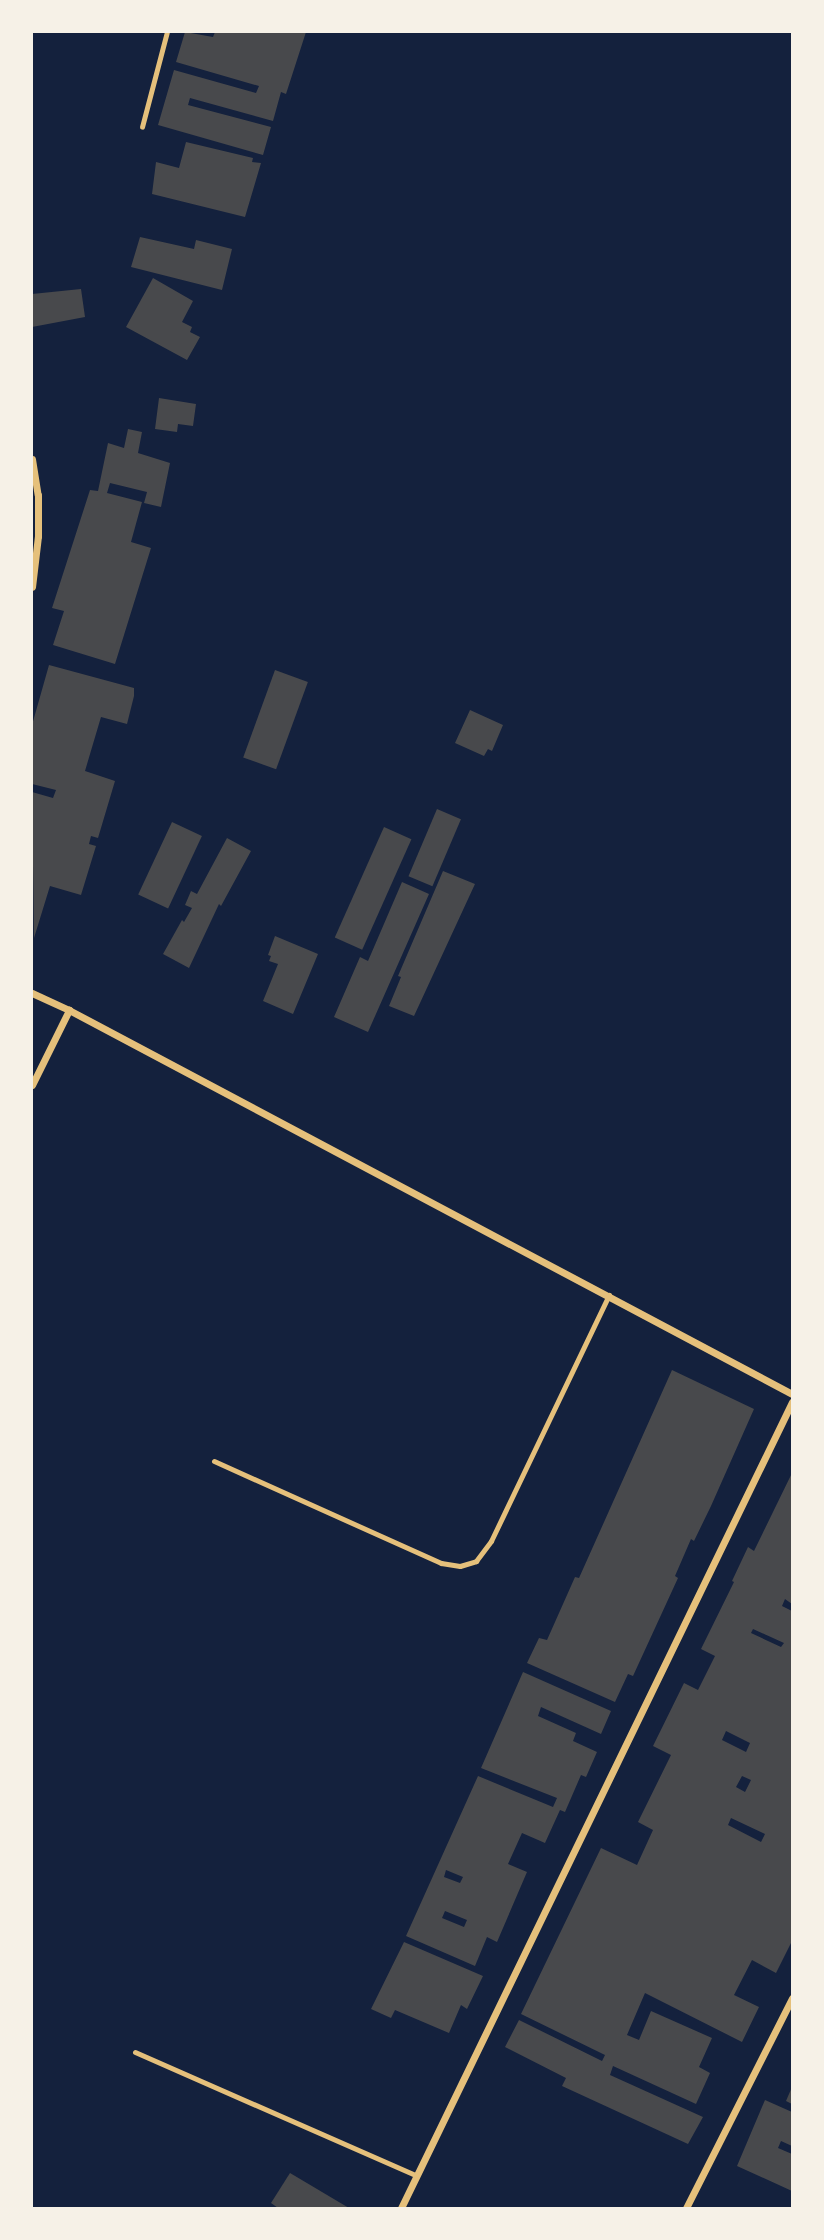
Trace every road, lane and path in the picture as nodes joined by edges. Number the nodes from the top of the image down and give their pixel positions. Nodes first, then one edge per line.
1 (167, 32) edge
2 (142, 127) dead end
3 (32, 459) edge
4 (32, 587) edge
5 (32, 993) edge
6 (69, 1010) junction
7 (32, 1085) edge
8 (609, 1295) junction
9 (793, 1394) edge
10 (793, 1402) edge
11 (214, 1461) dead end
12 (793, 1998) edge
13 (135, 2052) dead end
14 (418, 2176) junction
15 (401, 2208) edge
16 (686, 2208) edge

1 - 2 path
3 - 4 street
5 - 6 street
6 - 7 street
6 - 8 street
8 - 9 street
8 - 11 lane
10 - 14 street
12 - 16 street
13 - 14 lane
14 - 15 street

